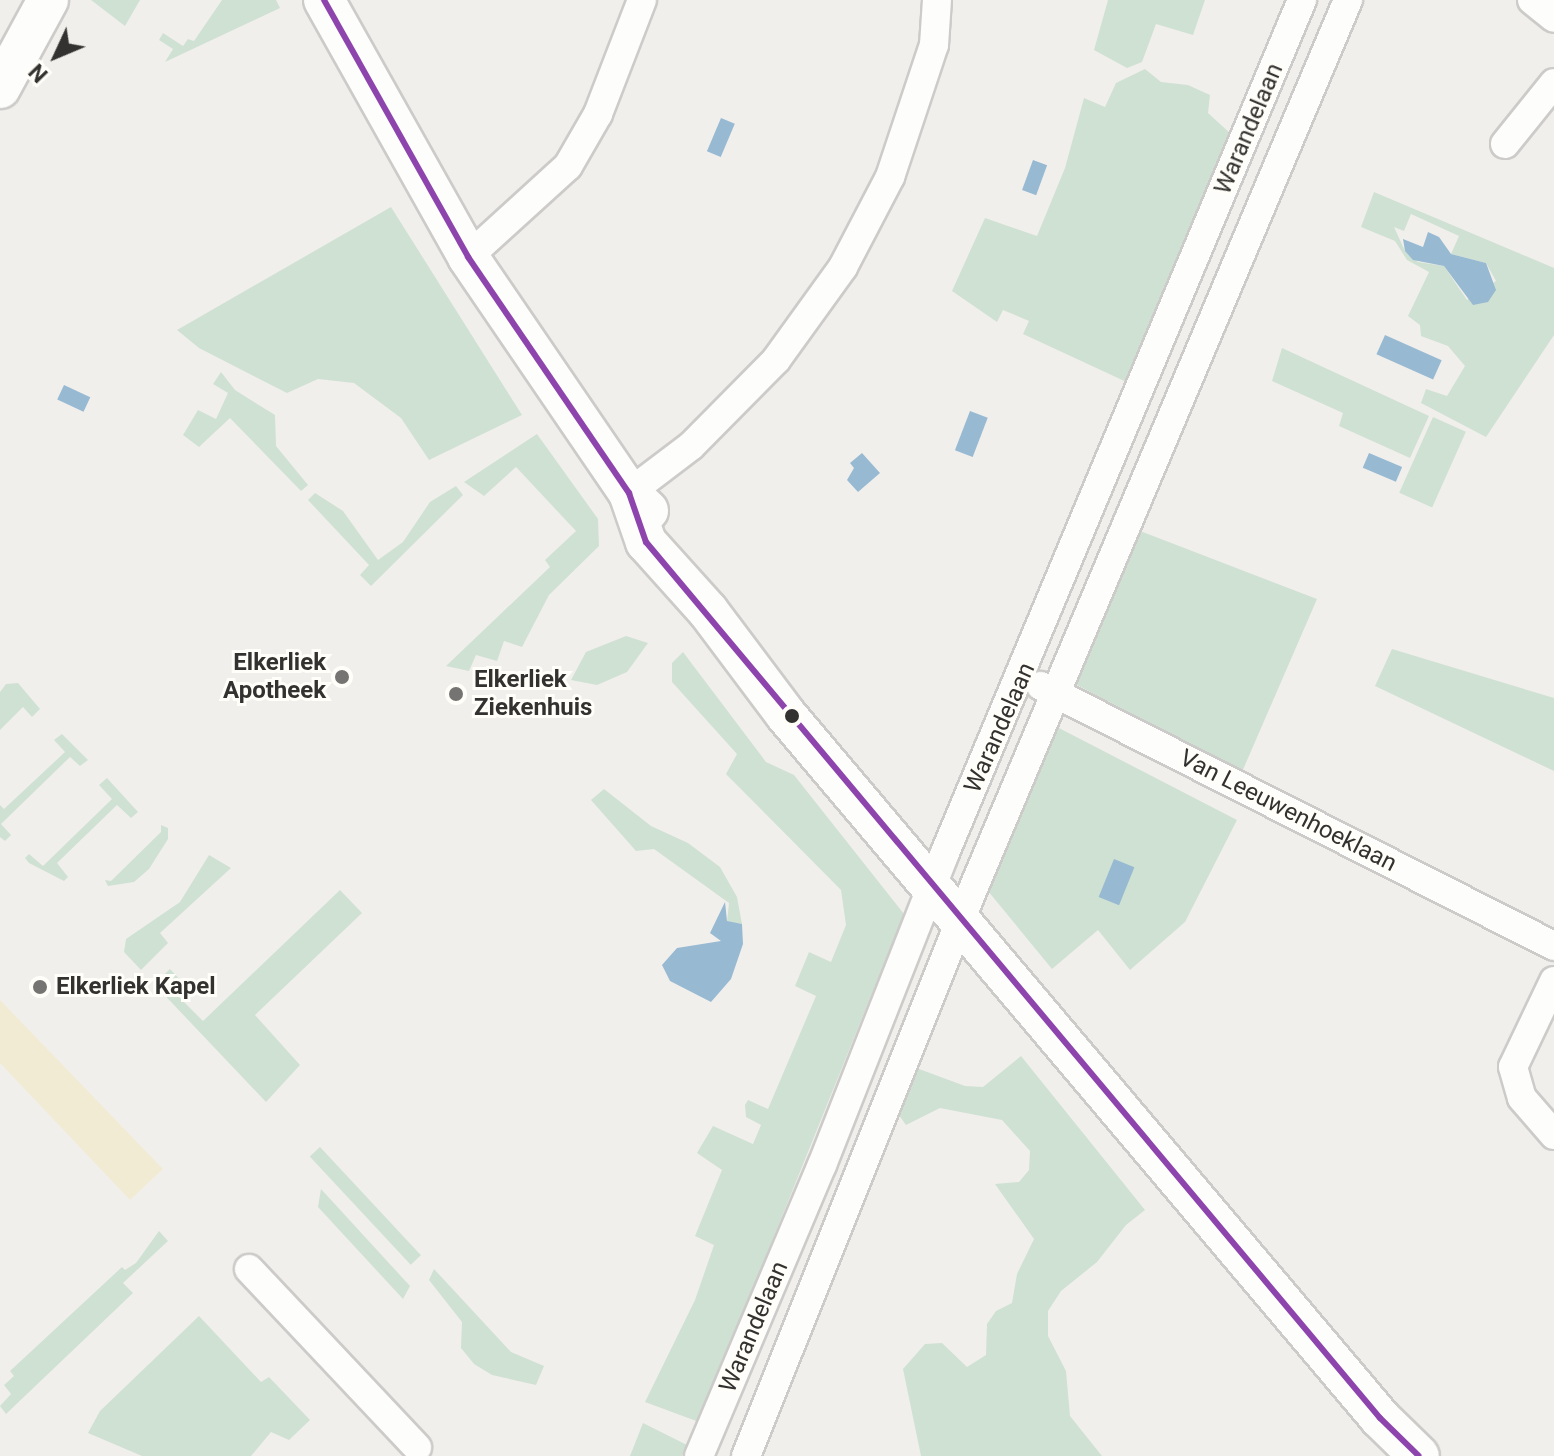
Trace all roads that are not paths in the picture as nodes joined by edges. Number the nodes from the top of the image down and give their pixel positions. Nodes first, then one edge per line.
1 (48, 0) edge
2 (324, 0) edge
3 (642, 0) edge
4 (937, 0) edge
5 (1302, 0) edge
6 (1348, 0) edge
7 (1532, 0) edge
8 (1554, 18) edge
9 (1554, 83) edge
10 (0, 88) edge
11 (1505, 144) dead end
12 (468, 257) junction
13 (629, 493) junction
14 (1022, 677) junction
15 (1056, 692) junction
16 (932, 885) junction
17 (961, 920) junction
18 (1554, 946) edge
19 (1554, 981) edge
20 (1554, 1135) edge
21 (249, 1269) dead end
22 (1380, 1418) junction
23 (417, 1447) dead end
24 (699, 1456) edge
25 (746, 1456) edge
26 (1397, 1456) edge
27 (1419, 1456) edge

1 - 10 street
2 - 12 street
3 - 12 street
4 - 13 street
5 - 14 street, Warandelaan
6 - 15 street, Warandelaan
7 - 8 street
9 - 11 street
12 - 13 street
13 - 16 street
14 - 15 street, Van Leeuwenhoeklaan
14 - 16 street, Warandelaan
15 - 17 street, Warandelaan
15 - 18 street, Van Leeuwenhoeklaan
16 - 17 street
16 - 24 street, Warandelaan
17 - 22 street
17 - 25 street, Warandelaan
19 - 20 street
21 - 23 street
22 - 26 street
22 - 27 street

